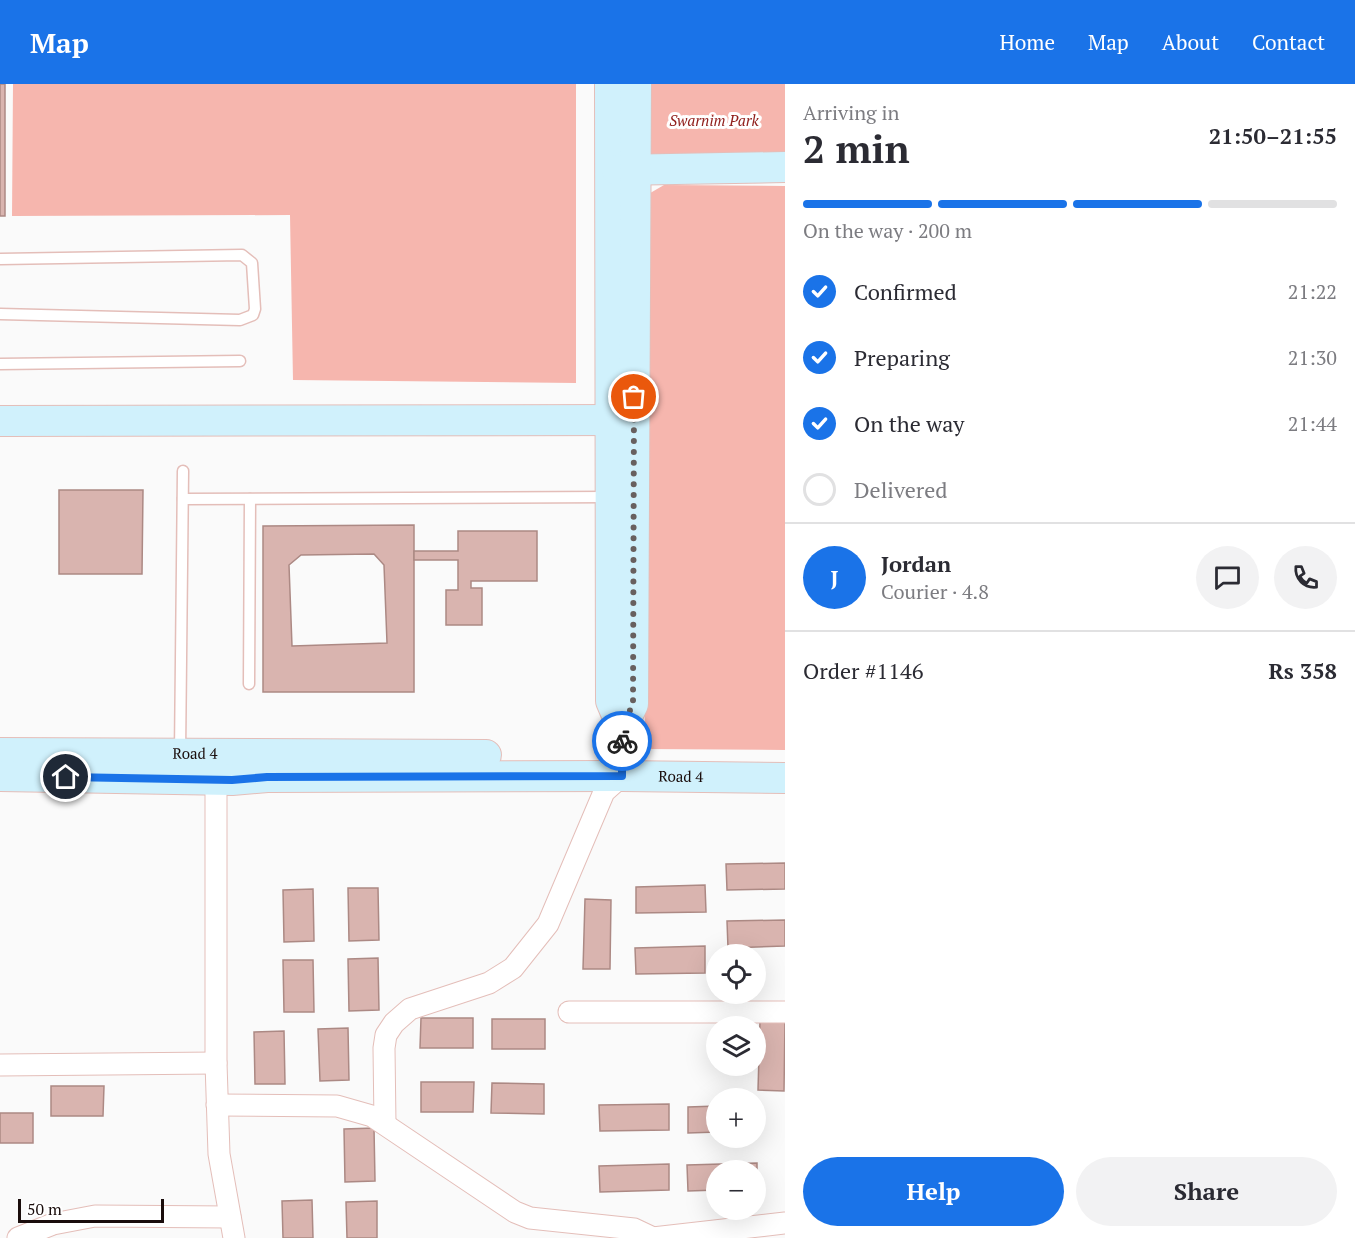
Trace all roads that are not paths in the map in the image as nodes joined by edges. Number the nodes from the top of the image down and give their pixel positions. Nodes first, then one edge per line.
1 (610, 84) edge
2 (636, 84) edge
3 (785, 167) edge
4 (623, 169) junction
5 (0, 259) edge
6 (0, 314) edge
7 (240, 361) dead end
8 (0, 364) edge
9 (623, 420) junction
10 (0, 421) edge
11 (183, 471) dead end
12 (610, 497) junction
13 (250, 499) junction
14 (183, 500) junction
15 (249, 684) dead end
16 (622, 727) junction
17 (0, 753) edge
18 (180, 754) junction
19 (785, 762) edge
20 (216, 766) junction
21 (622, 766) junction
22 (0, 776) edge
23 (785, 778) edge
24 (569, 1012) dead end
25 (785, 1012) edge
26 (216, 1063) junction
27 (0, 1065) edge
28 (218, 1106) junction
29 (385, 1124) junction
30 (785, 1223) edge
31 (232, 1228) edge
32 (18, 1238) edge
33 (653, 1238) edge

1 - 4 street
2 - 4 street
3 - 4 street
4 - 9 street
5 - 6 lane
7 - 8 lane
9 - 10 street
9 - 12 street
9 - 16 street
11 - 14 lane
12 - 13 lane
12 - 16 street
13 - 14 lane
13 - 15 lane
14 - 18 lane
16 - 21 street
17 - 18 street, Road 4
18 - 20 street, Road 4
19 - 21 street, Road 4
20 - 21 street, Road 4
20 - 22 street, Road 4
20 - 26 street
21 - 23 street, Road 4
21 - 29 street
24 - 25 street
26 - 27 street
26 - 28 street
28 - 29 street
28 - 31 street
29 - 33 street
30 - 33 street
31 - 32 street

